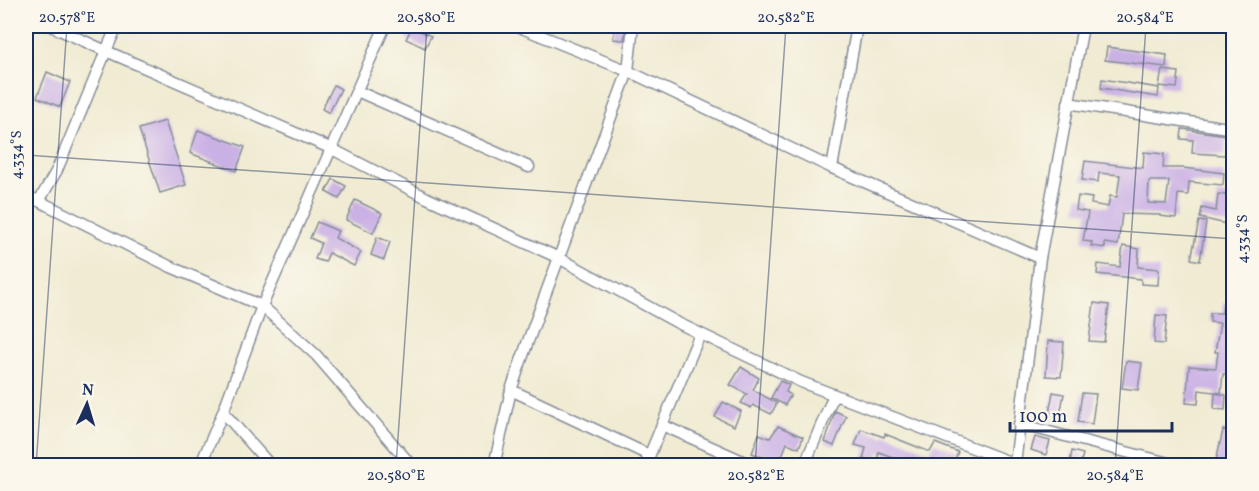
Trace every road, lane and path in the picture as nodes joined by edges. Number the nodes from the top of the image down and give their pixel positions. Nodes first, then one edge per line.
1 (51, 26) edge
2 (117, 26) edge
3 (385, 26) edge
4 (517, 26) edge
5 (633, 26) edge
6 (857, 26) edge
7 (1083, 26) edge
8 (106, 51) junction
9 (628, 71) junction
10 (357, 91) junction
11 (1068, 104) junction
12 (1233, 129) edge
13 (330, 148) junction
14 (529, 167) dead end
15 (832, 168) junction
16 (26, 196) edge
17 (39, 201) junction
18 (559, 258) junction
19 (1040, 258) junction
20 (262, 306) junction
21 (700, 334) junction
22 (511, 390) junction
23 (834, 395) junction
24 (223, 412) junction
25 (1019, 424) junction
26 (662, 425) junction
27 (647, 460) edge
28 (200, 465) edge
29 (271, 465) edge
30 (412, 465) edge
31 (494, 465) edge
32 (754, 465) edge
33 (804, 465) edge
34 (1016, 465) edge
35 (1180, 465) edge

1 - 8 street
2 - 8 street
3 - 10 street
4 - 9 street
5 - 9 street
6 - 15 street
7 - 11 street
8 - 13 street
8 - 17 street
9 - 15 street
9 - 18 street
10 - 13 street
10 - 14 street
11 - 12 street
11 - 19 street
13 - 18 street
13 - 20 street
15 - 19 street
16 - 17 street
17 - 20 street
18 - 21 street
18 - 22 street
19 - 25 street
20 - 24 street
20 - 30 street
21 - 23 street
21 - 26 street
22 - 27 street
22 - 31 street
23 - 33 street
23 - 34 street
24 - 28 street
24 - 29 street
25 - 34 street
25 - 35 street
26 - 27 street
26 - 32 street

